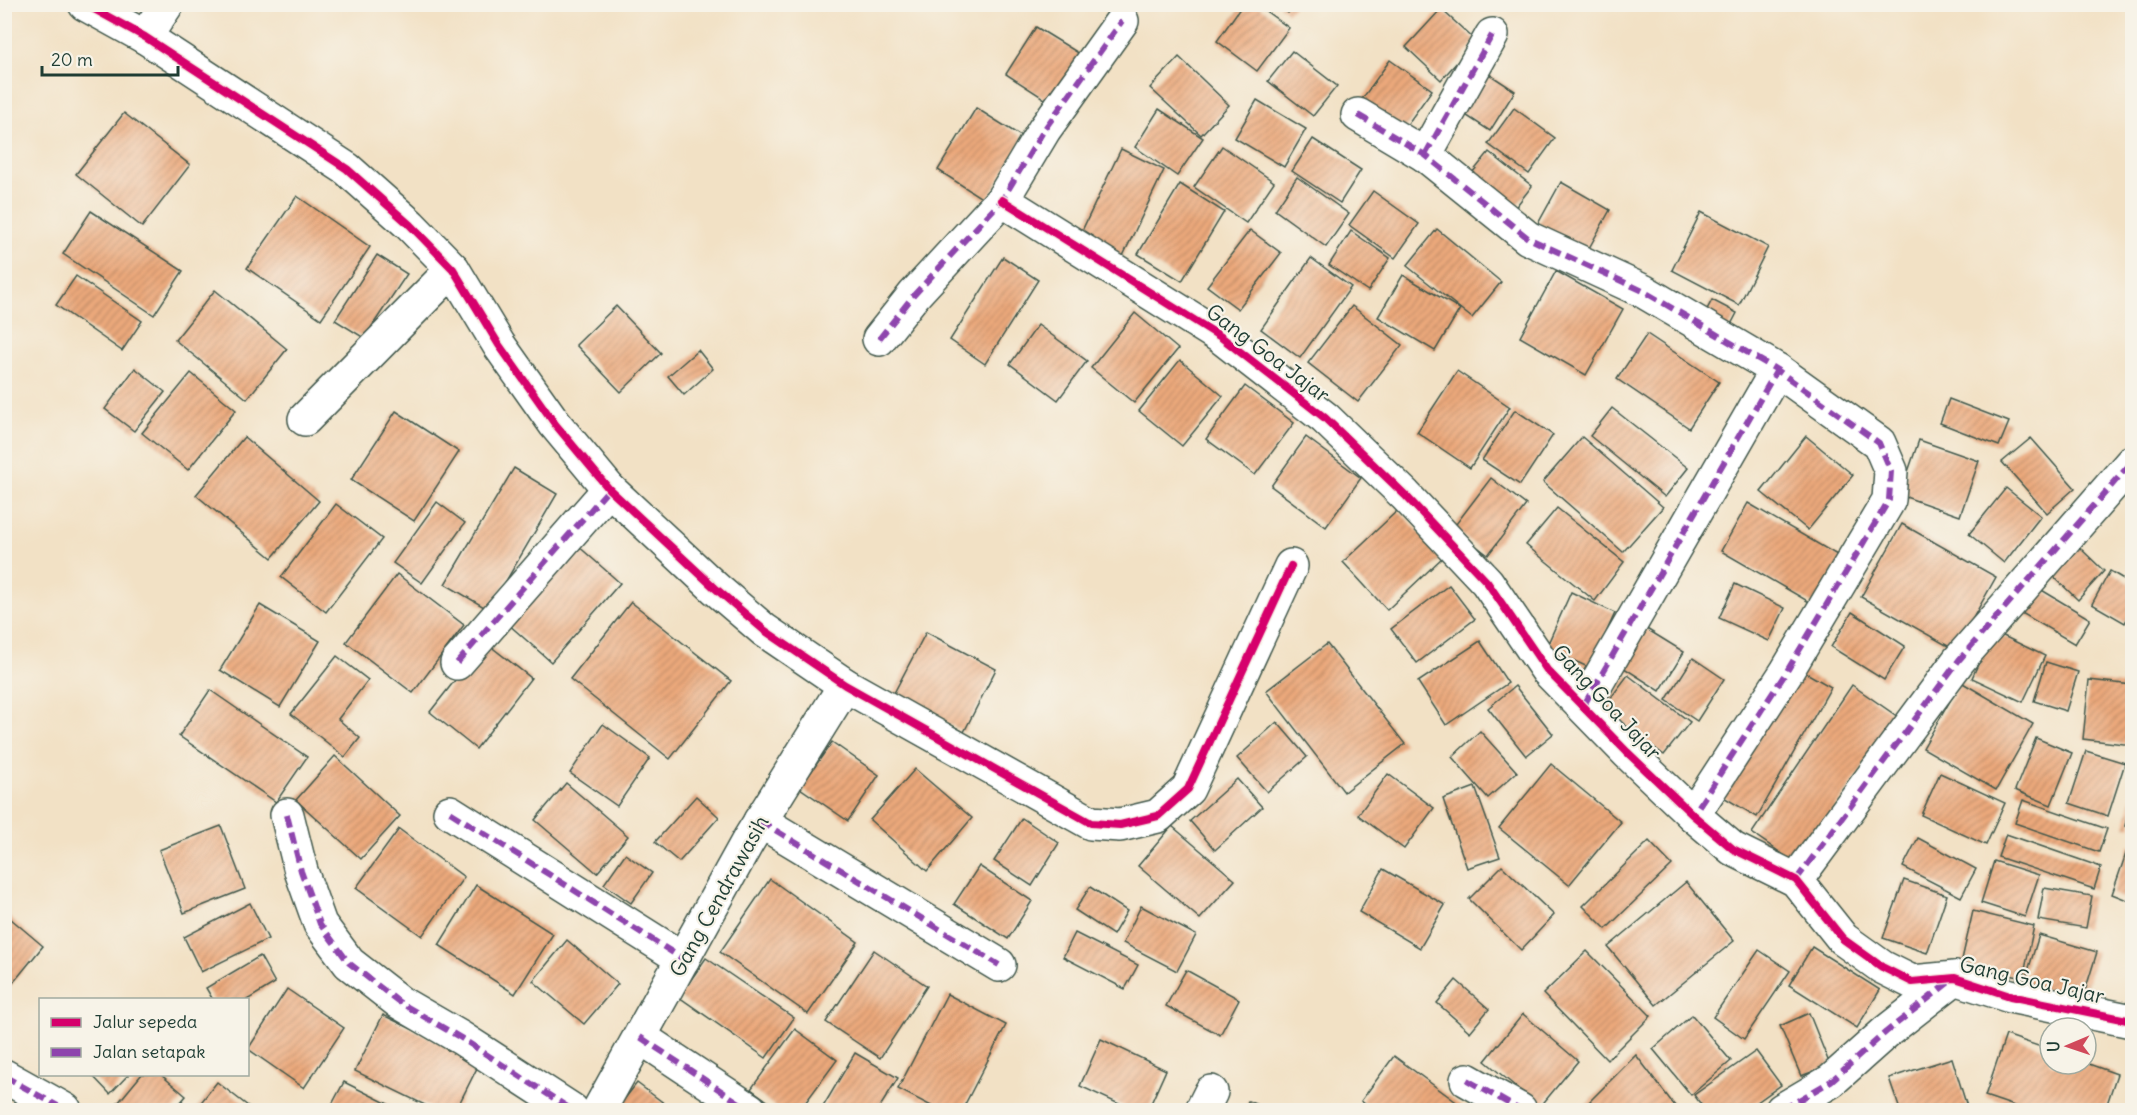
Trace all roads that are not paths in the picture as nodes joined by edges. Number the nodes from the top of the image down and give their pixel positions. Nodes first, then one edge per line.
1 (85, 4) edge
2 (166, 4) edge
3 (1122, 21) dead end
4 (1492, 35) dead end
5 (145, 37) junction
6 (1358, 114) dead end
7 (1425, 155) junction
8 (1002, 200) junction
9 (453, 269) junction
10 (879, 339) dead end
11 (1777, 370) junction
12 (304, 419) dead end
13 (2133, 462) edge
14 (609, 489) junction
15 (1291, 566) dead end
16 (457, 663) dead end
17 (845, 685) junction
18 (1584, 705) junction
19 (450, 812) dead end
20 (287, 815) dead end
21 (1693, 815) junction
22 (760, 821) junction
23 (1796, 880) junction
24 (683, 959) junction
25 (999, 965) dead end
26 (1955, 978) junction
27 (2133, 1021) edge
28 (640, 1037) junction
29 (4, 1076) edge
30 (1467, 1080) dead end
31 (65, 1110) edge
32 (572, 1110) edge
33 (599, 1110) edge
34 (750, 1110) edge
35 (1520, 1110) edge
36 (1782, 1110) edge

1 - 5 street
2 - 5 street
3 - 8 street
4 - 7 street
5 - 9 street
6 - 7 street
7 - 11 street
8 - 10 street
8 - 18 street, Gang Goa Jajar
9 - 12 street
9 - 14 street
11 - 18 street
11 - 21 street
13 - 23 street
14 - 16 street
14 - 17 street
15 - 17 street
17 - 22 street, Gang Cendrawasih
18 - 21 street, Gang Goa Jajar
19 - 24 street
20 - 32 street
21 - 23 street, Gang Goa Jajar
22 - 24 street, Gang Cendrawasih
22 - 25 street
23 - 26 street, Gang Goa Jajar
24 - 28 street, Gang Cendrawasih
26 - 27 street, Gang Goa Jajar
26 - 36 street
28 - 33 street, Gang Cendrawasih
28 - 34 street
29 - 31 street
30 - 35 street

